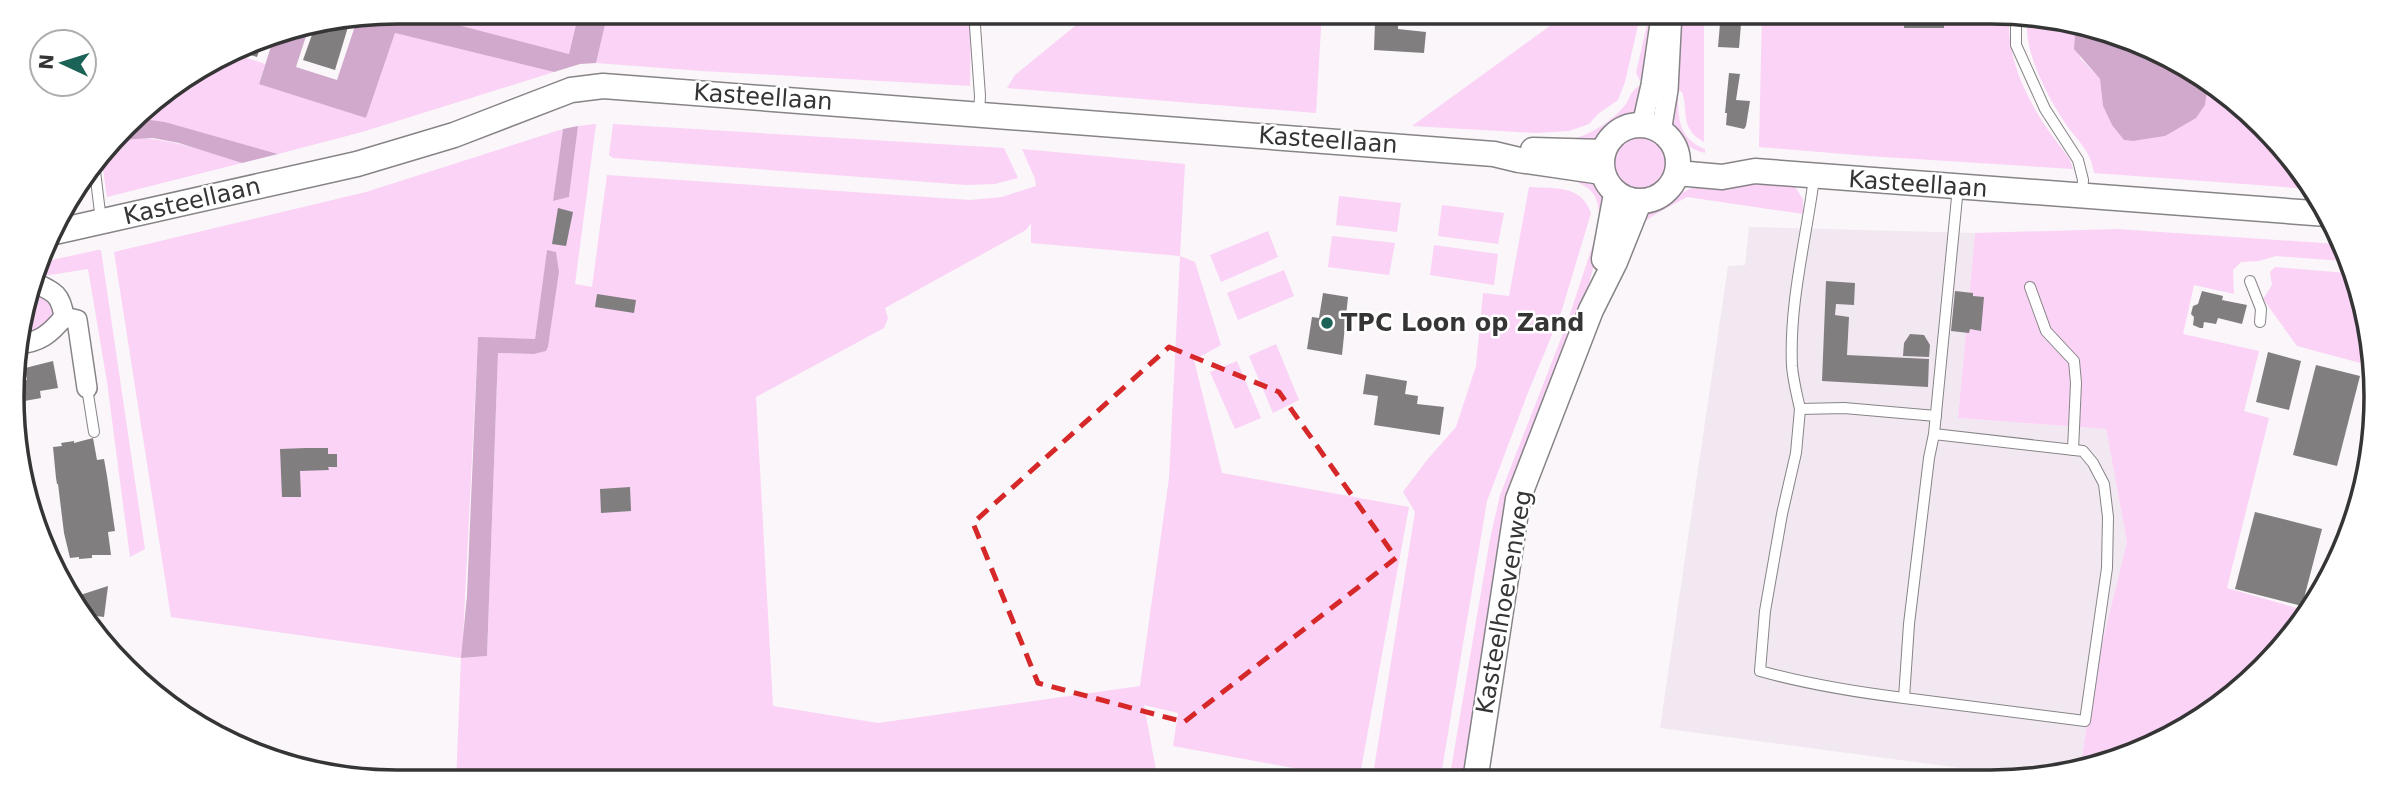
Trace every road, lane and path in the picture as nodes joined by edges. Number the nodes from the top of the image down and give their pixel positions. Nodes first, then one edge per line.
1 (975, 24) edge
2 (1659, 24) edge
3 (1671, 24) edge
4 (2016, 25) edge
5 (979, 114) junction
6 (1652, 128) junction
7 (1602, 162) junction
8 (1677, 165) junction
9 (1814, 176) junction
10 (96, 178) edge
11 (1958, 187) junction
12 (2082, 196) junction
13 (1628, 198) junction
14 (2315, 213) edge
15 (101, 222) junction
16 (65, 230) edge
17 (2250, 281) dead end
18 (42, 286) edge
19 (2029, 287) dead end
20 (64, 317) junction
21 (2260, 322) dead end
22 (29, 344) edge
23 (88, 388) joint
24 (1800, 409) junction
25 (1936, 416) junction
26 (94, 432) dead end
27 (1934, 434) junction
28 (2073, 450) junction
29 (1904, 698) junction
30 (1477, 770) edge

1 - 5 lane
2 - 6 street
3 - 6 street
4 - 12 lane
5 - 7 street, Kasteellaan
5 - 15 street, Kasteellaan
6 - 7 street
6 - 8 street
7 - 13 street
8 - 9 street, Kasteellaan
8 - 13 street
9 - 11 street, Kasteellaan
9 - 24 lane
10 - 15 lane
11 - 12 street, Kasteellaan
11 - 25 lane
12 - 14 street, Kasteellaan
13 - 30 street, Kasteelhoevenweg
15 - 16 street, Kasteellaan
17 - 21 lane
18 - 20 street
19 - 28 lane
20 - 22 street
20 - 23 street
23 - 26 lane
24 - 25 lane
24 - 29 lane
25 - 27 lane
27 - 28 lane
27 - 29 lane
28 - 29 lane

